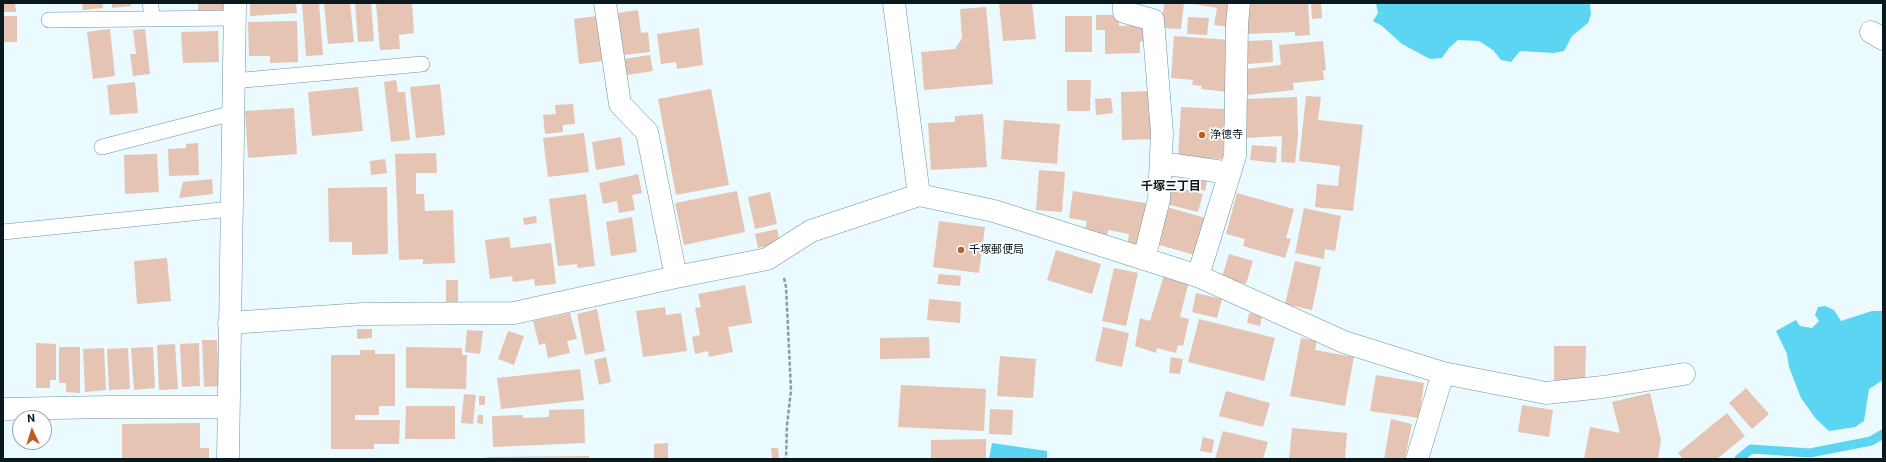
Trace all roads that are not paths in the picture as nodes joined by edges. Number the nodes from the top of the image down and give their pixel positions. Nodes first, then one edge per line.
1 (150, 3) edge
2 (605, 3) edge
3 (894, 3) edge
4 (1124, 3) edge
5 (1239, 3) edge
6 (235, 10) edge
7 (153, 19) junction
8 (49, 20) dead end
9 (422, 64) dead end
10 (233, 81) junction
11 (232, 113) junction
12 (102, 147) dead end
13 (1161, 163) junction
14 (1230, 173) junction
15 (919, 195) junction
16 (231, 209) junction
17 (3, 232) edge
18 (1144, 259) junction
19 (1198, 276) junction
20 (676, 277) junction
21 (229, 323) junction
22 (1442, 373) junction
23 (1684, 374) dead end
24 (228, 407) junction
25 (3, 409) edge
26 (228, 459) edge
27 (1417, 459) edge

1 - 7 lane
2 - 20 street
3 - 15 street
4 - 13 street
5 - 14 street
6 - 7 lane
6 - 10 street
7 - 8 lane
9 - 10 lane
10 - 11 street
11 - 12 lane
11 - 16 street
13 - 14 street
13 - 18 street
14 - 19 street
15 - 18 street
15 - 20 street
16 - 17 lane
16 - 21 street
18 - 19 street
19 - 22 street
20 - 21 street
21 - 24 street
22 - 23 street
22 - 27 street
24 - 25 street
24 - 26 street

